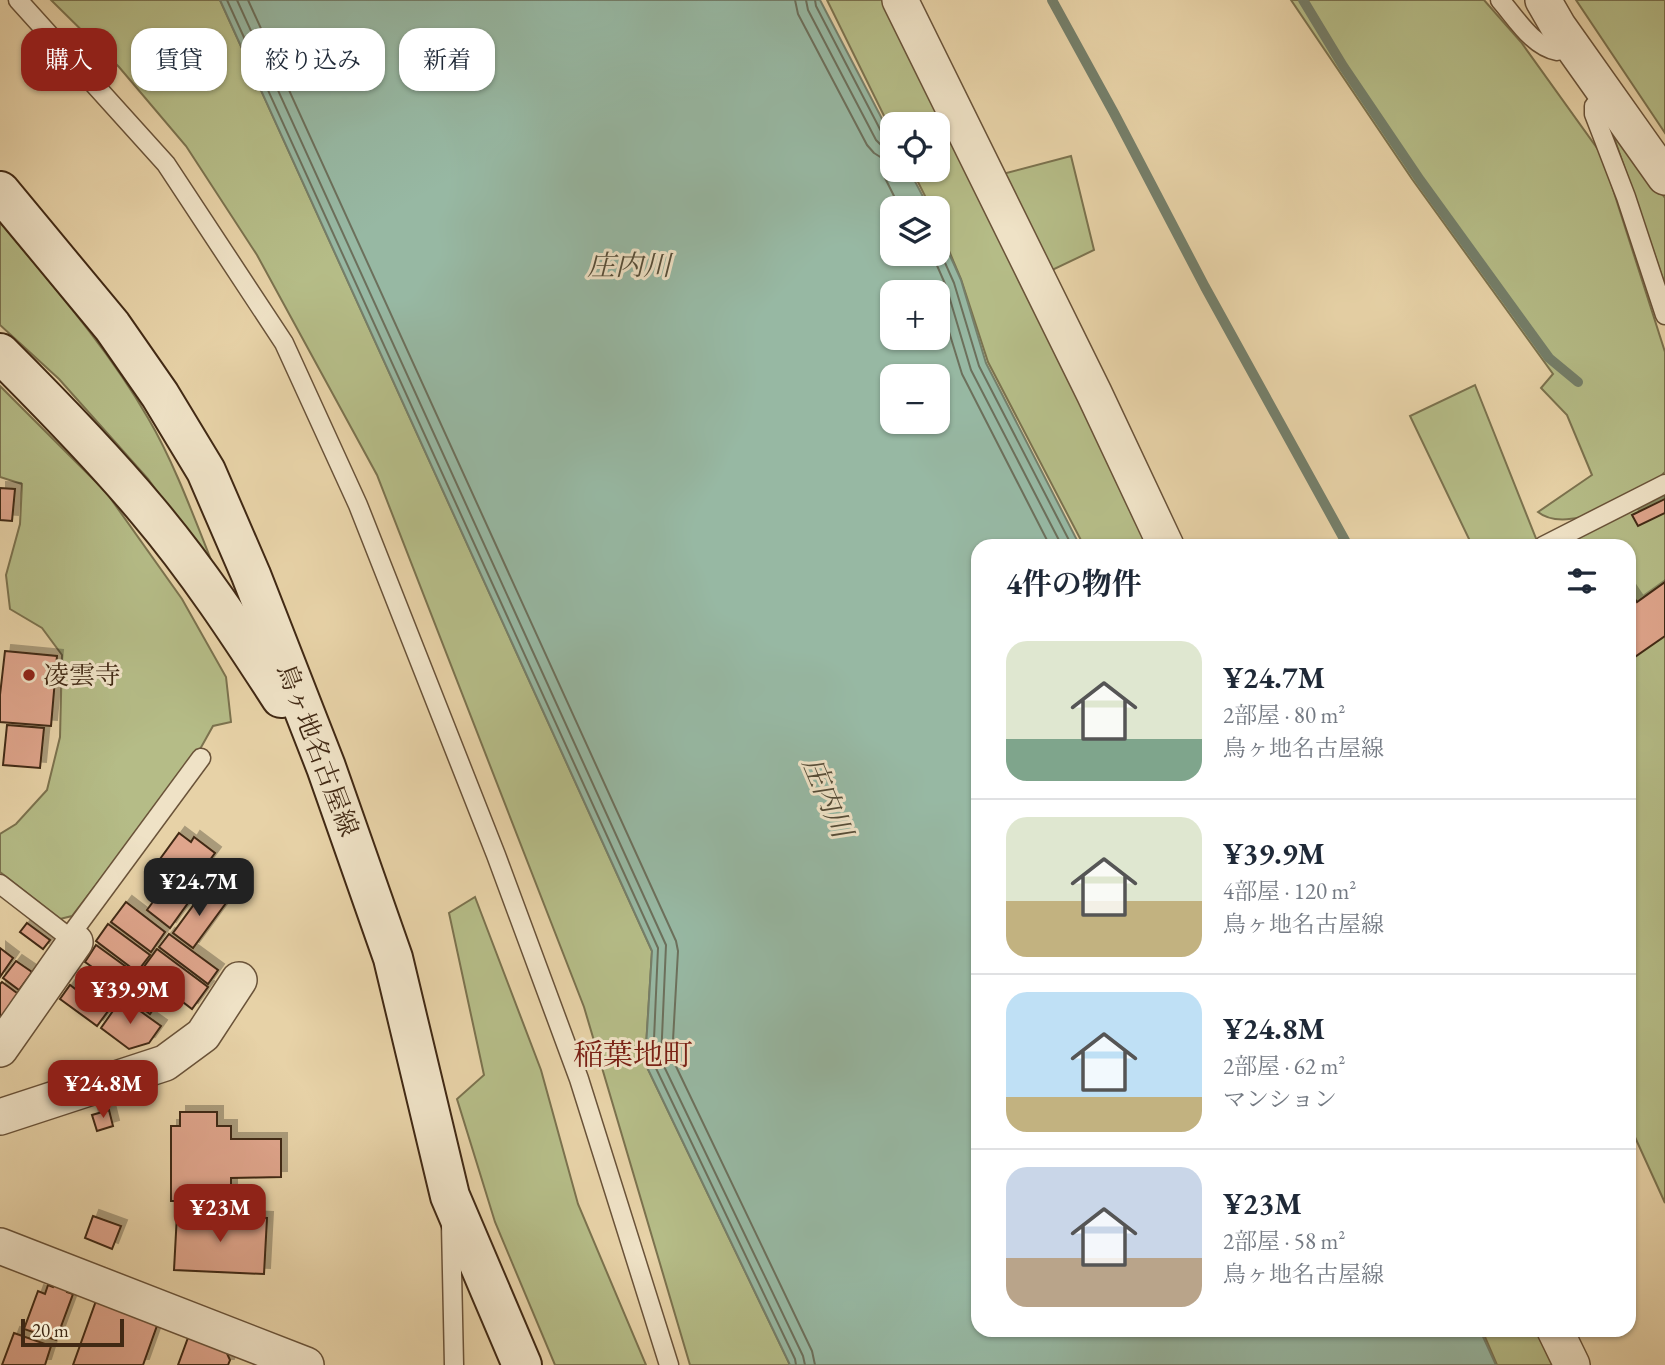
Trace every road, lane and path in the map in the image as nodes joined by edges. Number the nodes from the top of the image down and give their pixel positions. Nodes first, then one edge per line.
1 (18, 0) edge
2 (900, 0) edge
3 (1500, 0) edge
4 (1543, 0) edge
5 (1569, 41) junction
6 (1607, 93) junction
7 (1665, 177) edge
8 (0, 191) edge
9 (1665, 315) edge
10 (0, 353) edge
11 (1665, 484) edge
12 (1163, 539) edge
13 (1557, 539) edge
14 (201, 758) dead end
15 (326, 767) junction
16 (0, 884) edge
17 (72, 939) junction
18 (239, 980) dead end
19 (0, 1049) edge
20 (0, 1117) edge
21 (450, 1196) junction
22 (0, 1246) edge
23 (1558, 1337) edge
24 (289, 1362) edge
25 (454, 1365) edge
26 (522, 1365) edge
27 (669, 1365) edge
28 (1572, 1365) edge

1 - 27 lane
2 - 12 street
3 - 5 lane
4 - 5 street
5 - 6 street
6 - 7 street
6 - 9 lane
8 - 15 main road, 鳥ヶ地名古屋線
10 - 15 main road
11 - 13 lane
14 - 17 lane
15 - 21 main road, 鳥ヶ地名古屋線
16 - 17 lane
17 - 19 street
18 - 20 street
21 - 25 lane
21 - 26 main road, 鳥ヶ地名古屋線
22 - 24 street
23 - 28 street

